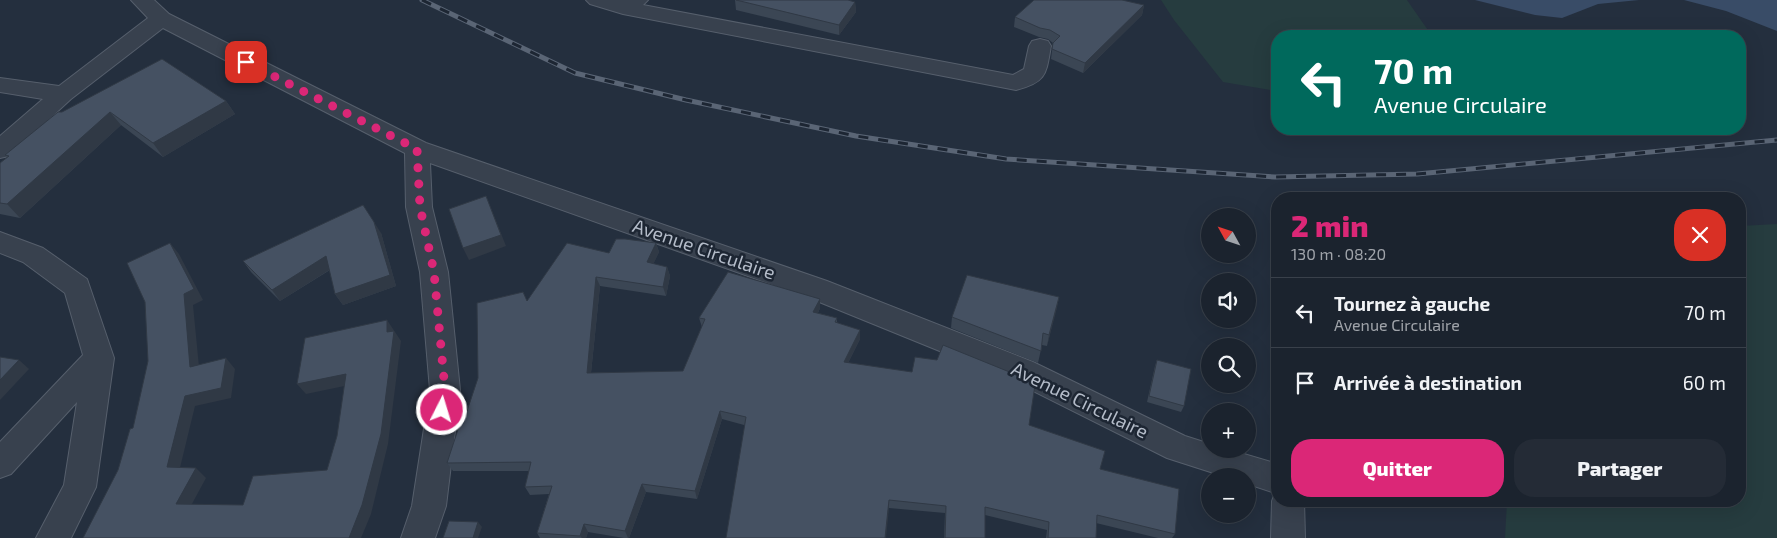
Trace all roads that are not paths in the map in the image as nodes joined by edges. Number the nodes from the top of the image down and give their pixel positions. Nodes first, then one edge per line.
1 (142, 0) edge
2 (597, 0) edge
3 (630, 4) edge
4 (161, 19) junction
5 (1040, 46) dead end
6 (0, 84) edge
7 (63, 94) junction
8 (417, 149) junction
9 (0, 150) edge
10 (0, 242) edge
11 (99, 358) junction
12 (0, 464) edge
13 (1271, 477) edge
14 (1288, 507) edge
15 (53, 538) edge
16 (418, 538) edge
17 (1288, 538) edge

1 - 4 street, Avenue Circulaire
2 - 3 street
3 - 5 street
4 - 7 street
4 - 8 street, Avenue Circulaire
6 - 7 street
7 - 9 street
8 - 13 street, Avenue Circulaire
8 - 16 street
10 - 11 street
11 - 12 street
11 - 15 street
14 - 17 street

